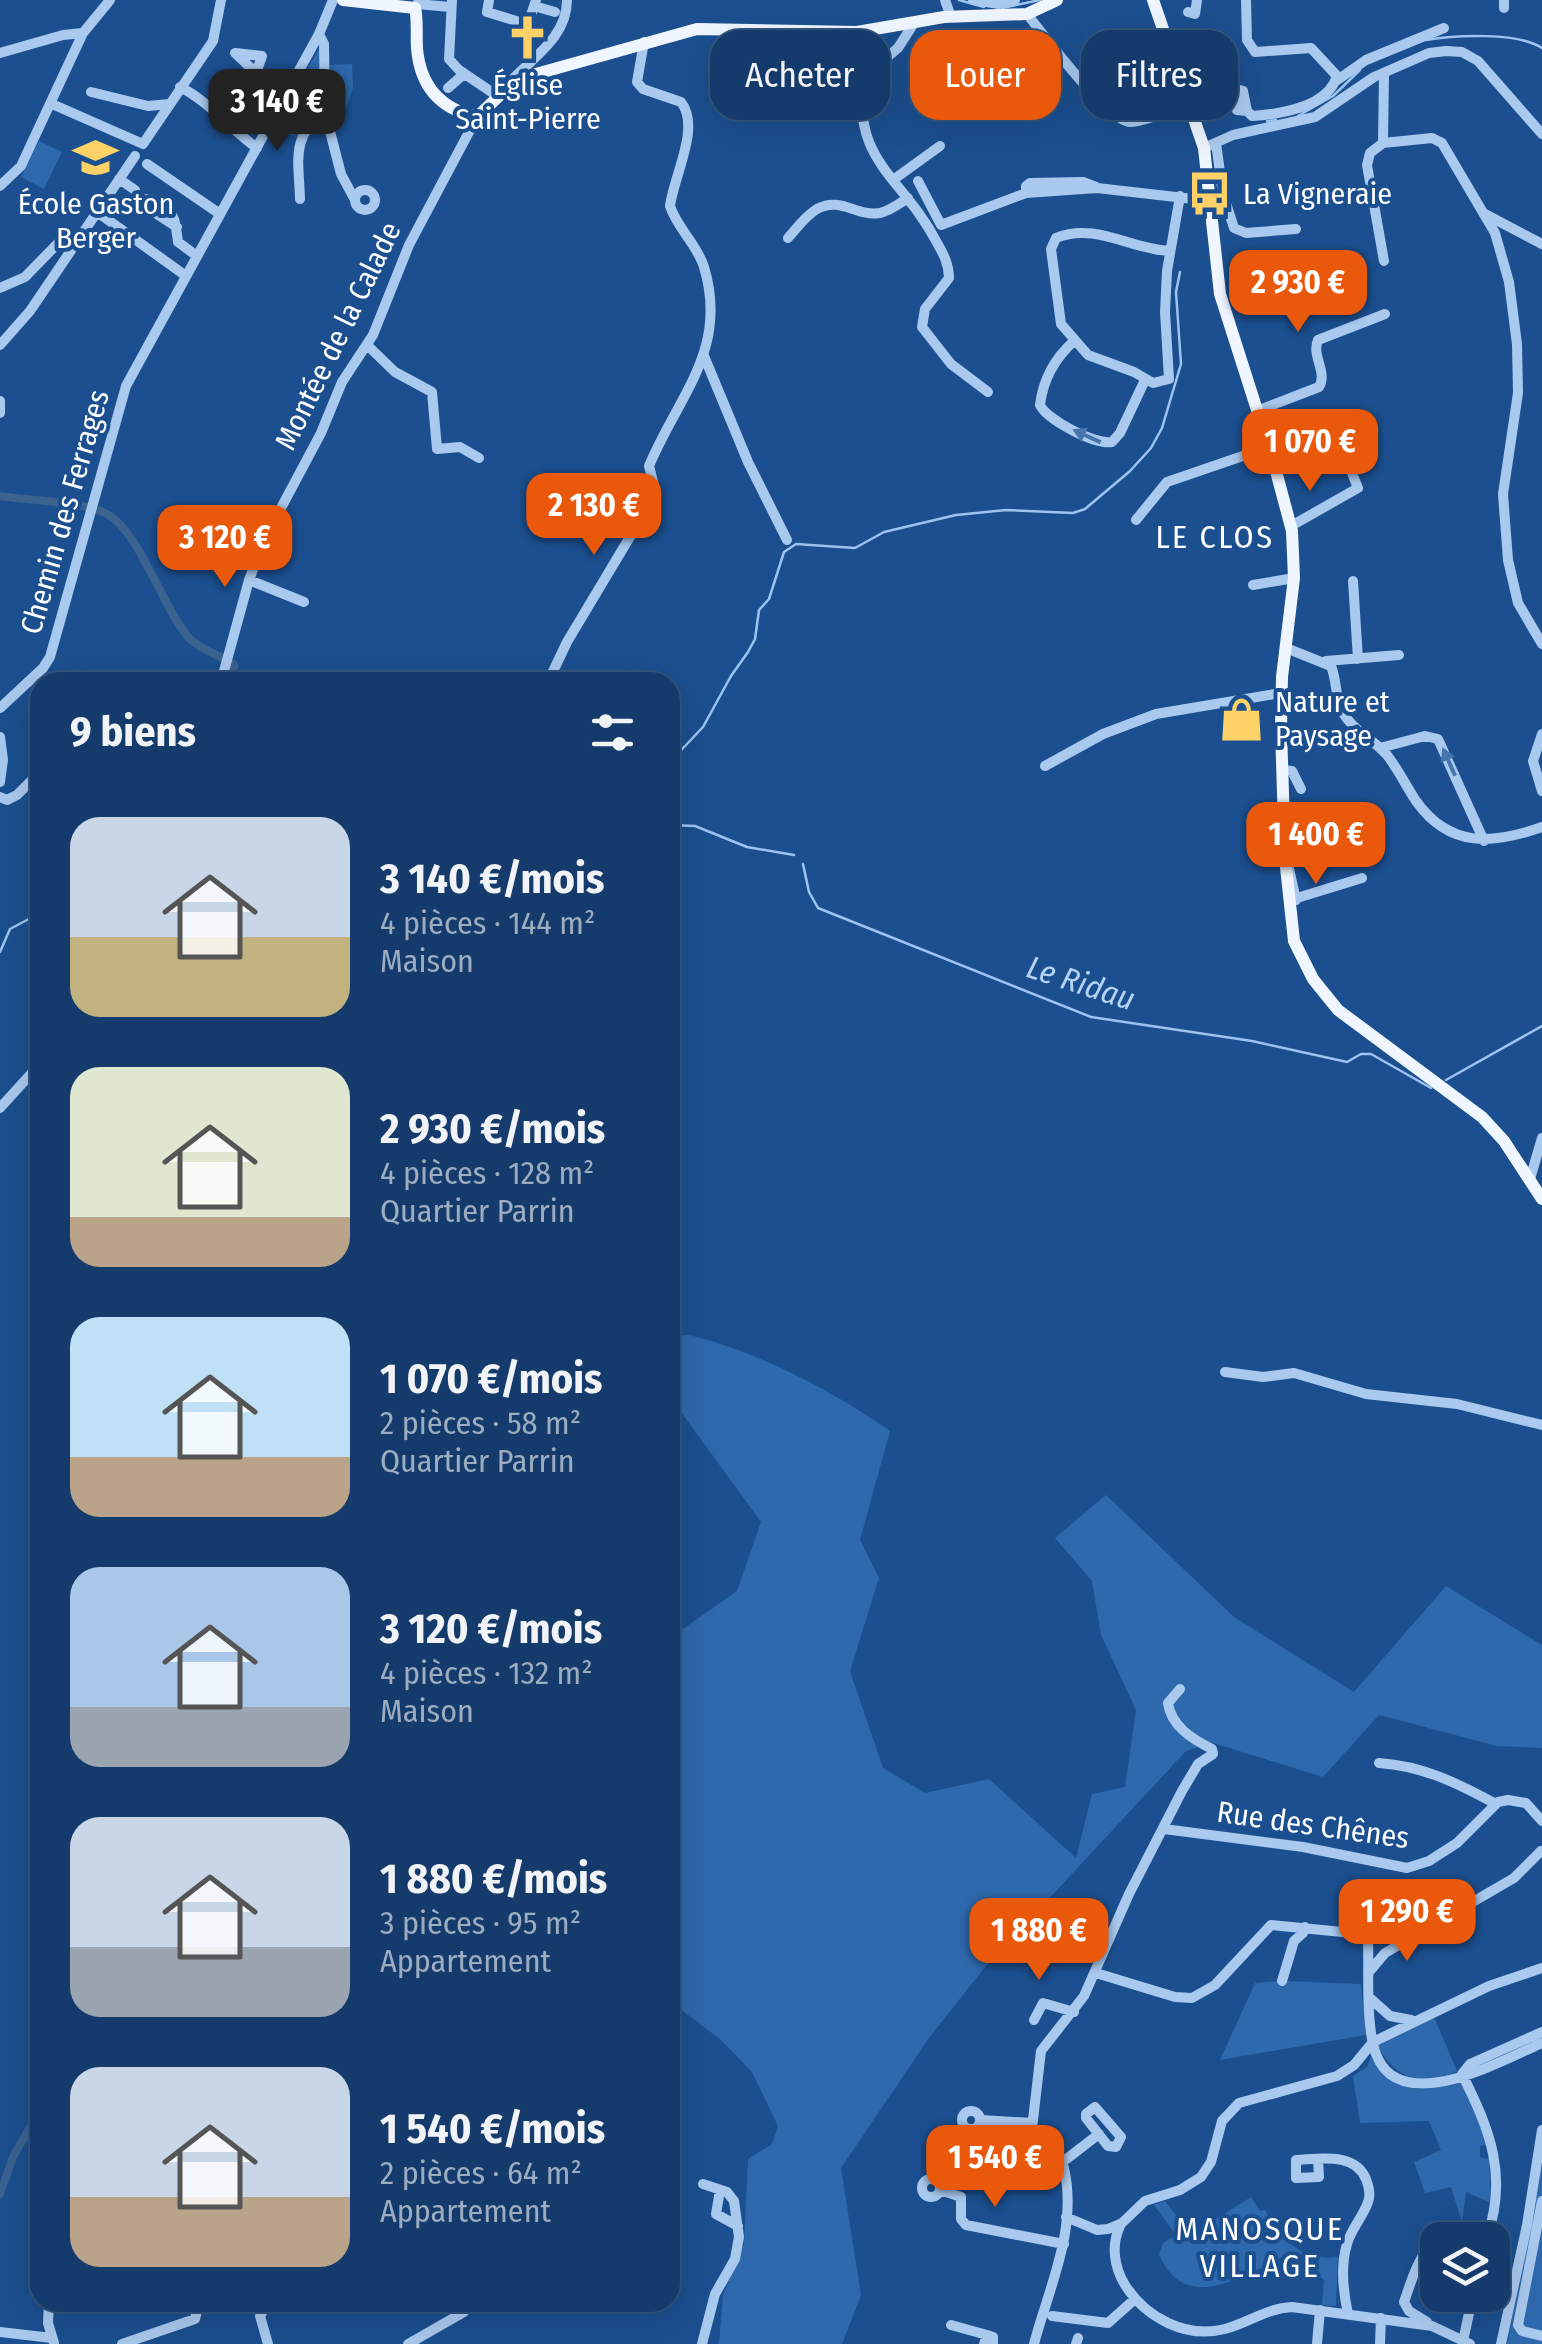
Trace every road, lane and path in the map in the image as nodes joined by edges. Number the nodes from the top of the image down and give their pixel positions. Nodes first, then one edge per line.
1 (110, 0) edge
2 (222, 0) edge
3 (334, 0) edge
4 (342, 0) edge
5 (567, 0) edge
6 (945, 0) edge
7 (973, 0) edge
8 (1014, 0) edge
9 (1057, 0) edge
10 (1153, 0) edge
11 (1197, 0) edge
12 (1246, 0) edge
13 (535, 3) edge
14 (417, 4) edge
15 (451, 4) edge
16 (488, 8) edge
17 (555, 12) dead end
18 (1188, 12) dead end
19 (1027, 14) junction
20 (952, 17) junction
21 (914, 23) junction
22 (1444, 28) dead end
23 (1164, 30) edge
24 (83, 33) junction
25 (319, 34) junction
26 (644, 42) junction
27 (2, 50) edge
28 (256, 73) dead end
29 (1384, 73) junction
30 (464, 74) junction
31 (1081, 79) edge
32 (1336, 82) junction
33 (180, 87) junction
34 (448, 88) dead end
35 (91, 92) dead end
36 (496, 95) junction
37 (52, 104) junction
38 (170, 104) junction
39 (326, 112) junction
40 (476, 117) junction
41 (1198, 120) edge
42 (228, 127) junction
43 (1542, 134) edge
44 (1233, 136) junction
45 (1383, 142) junction
46 (940, 146) dead end
47 (1210, 146) junction
48 (257, 148) junction
49 (135, 156) dead end
50 (147, 164) dead end
51 (120, 179) junction
52 (893, 180) junction
53 (918, 182) dead end
54 (0, 186) edge
55 (135, 190) dead end
56 (1180, 196) junction
57 (908, 198) junction
58 (300, 199) dead end
59 (355, 200) dead end
60 (1211, 202) junction
61 (159, 210) dead end
62 (97, 212) junction
63 (120, 213) dead end
64 (1484, 213) junction
65 (220, 214) junction
66 (112, 223) junction
67 (1296, 229) dead end
68 (154, 234) dead end
69 (80, 236) junction
70 (788, 238) dead end
71 (1542, 244) edge
72 (144, 246) junction
73 (1169, 250) junction
74 (198, 256) junction
75 (1384, 261) dead end
76 (186, 276) junction
77 (0, 288) edge
78 (1385, 314) dead end
79 (1074, 341) junction
80 (367, 345) junction
81 (0, 346) edge
82 (704, 356) junction
83 (1145, 380) junction
84 (988, 392) dead end
85 (0, 401) edge
86 (1257, 411) junction
87 (0, 413) edge
88 (1328, 433) dead end
89 (1271, 453) junction
90 (480, 458) dead end
91 (1350, 468) dead end
92 (1136, 520) dead end
93 (1292, 526) junction
94 (786, 540) dead end
95 (1294, 578) junction
96 (249, 580) junction
97 (1353, 580) dead end
98 (1253, 584) dead end
99 (304, 602) dead end
100 (1542, 644) edge
101 (1286, 648) junction
102 (1399, 655) dead end
103 (1358, 658) junction
104 (1325, 661) junction
105 (38, 672) edge
106 (224, 672) edge
107 (553, 672) edge
108 (30, 679) edge
109 (1281, 692) junction
110 (0, 706) edge
111 (1542, 734) edge
112 (0, 738) edge
113 (1380, 748) junction
114 (1046, 766) dead end
115 (1282, 770) junction
116 (0, 782) edge
117 (30, 782) edge
118 (1301, 789) dead end
119 (1542, 790) edge
120 (0, 796) edge
121 (1542, 827) edge
122 (1484, 842) junction
123 (1285, 858) junction
124 (1362, 878) dead end
125 (1297, 898) junction
126 (1290, 920) junction
127 (30, 1075) edge
128 (0, 1108) edge
129 (1542, 1138) edge
130 (1530, 1180) junction
131 (1542, 1200) edge
132 (1224, 1372) dead end
133 (1542, 1425) edge
134 (1180, 1689) dead end
135 (1379, 1764) dead end
136 (1494, 1804) junction
137 (1542, 1821) edge
138 (1164, 1829) junction
139 (1542, 1848) edge
140 (1305, 1927) junction
141 (1368, 1935) junction
142 (1401, 1939) junction
143 (1542, 1968) edge
144 (1096, 1973) junction
145 (1369, 1973) junction
146 (1282, 1981) dead end
147 (1371, 1999) junction
148 (1074, 2012) junction
149 (1034, 2020) dead end
150 (1417, 2020) junction
151 (1542, 2032) edge
152 (1373, 2042) junction
153 (1542, 2043) edge
154 (1462, 2074) junction
155 (982, 2120) dead end
156 (1032, 2123) junction
157 (1542, 2130) edge
158 (1098, 2134) dead end
159 (1321, 2159) dead end
160 (1060, 2164) junction
161 (703, 2184) dead end
162 (720, 2190) junction
163 (940, 2190) dead end
164 (1542, 2201) edge
165 (1066, 2217) junction
166 (1491, 2222) edge
167 (1122, 2223) junction
168 (738, 2226) junction
169 (1096, 2230) junction
170 (1064, 2244) junction
171 (1114, 2248) junction
172 (1420, 2258) edge
173 (1134, 2299) junction
174 (1320, 2310) junction
175 (48, 2312) edge
176 (196, 2312) edge
177 (262, 2312) edge
178 (464, 2312) dead end
179 (1471, 2312) edge
180 (1348, 2314) junction
181 (1052, 2316) dead end
182 (1382, 2318) junction
183 (951, 2325) dead end
184 (1432, 2326) junction
185 (1191, 2330) junction
186 (0, 2332) edge
187 (1542, 2336) edge
188 (53, 2341) edge
189 (988, 2341) edge
190 (1467, 2343) edge
191 (122, 2344) edge
192 (268, 2344) edge
193 (408, 2344) edge
194 (702, 2344) edge
195 (1034, 2344) edge
196 (1190, 2344) edge
197 (1317, 2344) edge
198 (1380, 2344) edge
199 (1501, 2344) edge

1 - 24 street
2 - 33 street
3 - 25 street, Chemin des Ferrages
4 - 14 main road
5 - 36 street
6 - 20 street
7 - 8 street
9 - 19 main road
10 - 23 main road
11 - 18 street
12 - 32 street
13 - 16 street
13 - 17 street
14 - 15 street
14 - 40 main road
15 - 30 street
19 - 20 main road
19 - 31 street
20 - 21 main road
21 - 26 main road
21 - 52 street
22 - 32 street
24 - 27 street
24 - 37 street
25 - 39 street
25 - 48 street, Chemin des Ferrages
26 - 36 main road
26 - 82 street
28 - 42 street
29 - 43 street
29 - 44 street
29 - 45 street
30 - 34 street
30 - 36 street
32 - 44 street
33 - 38 street
33 - 42 street
35 - 38 street
36 - 40 main road
37 - 38 street
37 - 54 street
39 - 58 street
39 - 59 street
40 - 80 street, Montée de la Calade
41 - 47 main road
42 - 48 street
44 - 47 street
45 - 64 street
45 - 75 street
46 - 52 street
47 - 60 main road
47 - 67 street
48 - 65 street, Chemin des Ferrages
49 - 51 street
50 - 65 street
51 - 55 street
51 - 62 street
52 - 57 street
53 - 56 street
56 - 60 street
56 - 73 street
57 - 70 street
57 - 84 street
60 - 86 main road
61 - 74 street
62 - 66 street
62 - 69 street
63 - 66 street
64 - 71 street
64 - 100 street
65 - 74 street, Chemin des Ferrages
66 - 72 street
68 - 72 street
69 - 77 street
69 - 81 street
72 - 76 street
73 - 79 street
73 - 83 street
74 - 76 street, Chemin des Ferrages
76 - 105 street, Chemin des Ferrages
78 - 86 street
79 - 83 street
83 -> 79 street
80 - 90 street
80 - 96 street, Montée de la Calade
82 - 94 street
82 - 107 street
85 - 87 street
86 - 89 main road
88 - 89 street
89 - 92 street
89 - 93 main road
91 - 93 street
93 - 95 main road
95 - 98 street
95 - 101 main road
96 - 99 street
96 - 106 street, Montée de la Calade
97 - 103 street
101 - 104 street
101 - 109 main road
102 - 103 street
103 - 104 street
104 - 113 street
108 - 110 street, Chemin des Ferrages
109 - 114 street
109 - 115 main road
111 - 119 street
112 - 116 street
113 - 122 street
122 -> 113 street
115 - 118 street
115 - 123 main road
117 - 120 street
121 - 122 street
123 - 125 street
123 - 126 main road
124 - 125 street
125 - 126 street
126 - 130 main road
127 - 128 street
129 - 130 street
130 - 131 main road
132 - 133 street
134 - 138 street
135 - 136 street
136 - 137 street
136 - 138 street, Rue des Chênes
138 - 144 street
139 - 142 street
140 - 141 street
140 - 144 street
140 - 146 street
141 - 142 street
141 - 145 street
142 - 145 street
143 - 150 street
144 - 148 street
145 - 147 street
147 - 150 street
147 - 152 street
148 - 149 street
148 - 156 street
150 - 152 street
151 - 154 street
152 - 154 street
152 - 167 street
153 - 154 street
154 - 166 street
155 - 156 street
156 - 160 street
157 - 199 street
158 - 160 street
159 - 180 street
160 - 165 street
161 - 162 street
162 - 168 street
162 - 168 street
163 - 170 street
164 - 187 street
165 - 169 street
165 - 170 street
167 - 169 street
167 - 171 street
168 - 194 street
169 - 171 street
170 - 195 street
171 - 173 street
172 - 184 street
173 - 181 street
173 - 185 street
174 - 180 street
174 - 185 street
174 - 197 street
175 - 188 street
176 - 191 street
177 - 192 street
178 - 193 street
179 - 190 street
180 - 182 street
182 - 184 street
182 - 198 street
183 - 189 street
184 - 190 street
185 - 196 street
186 - 188 street

